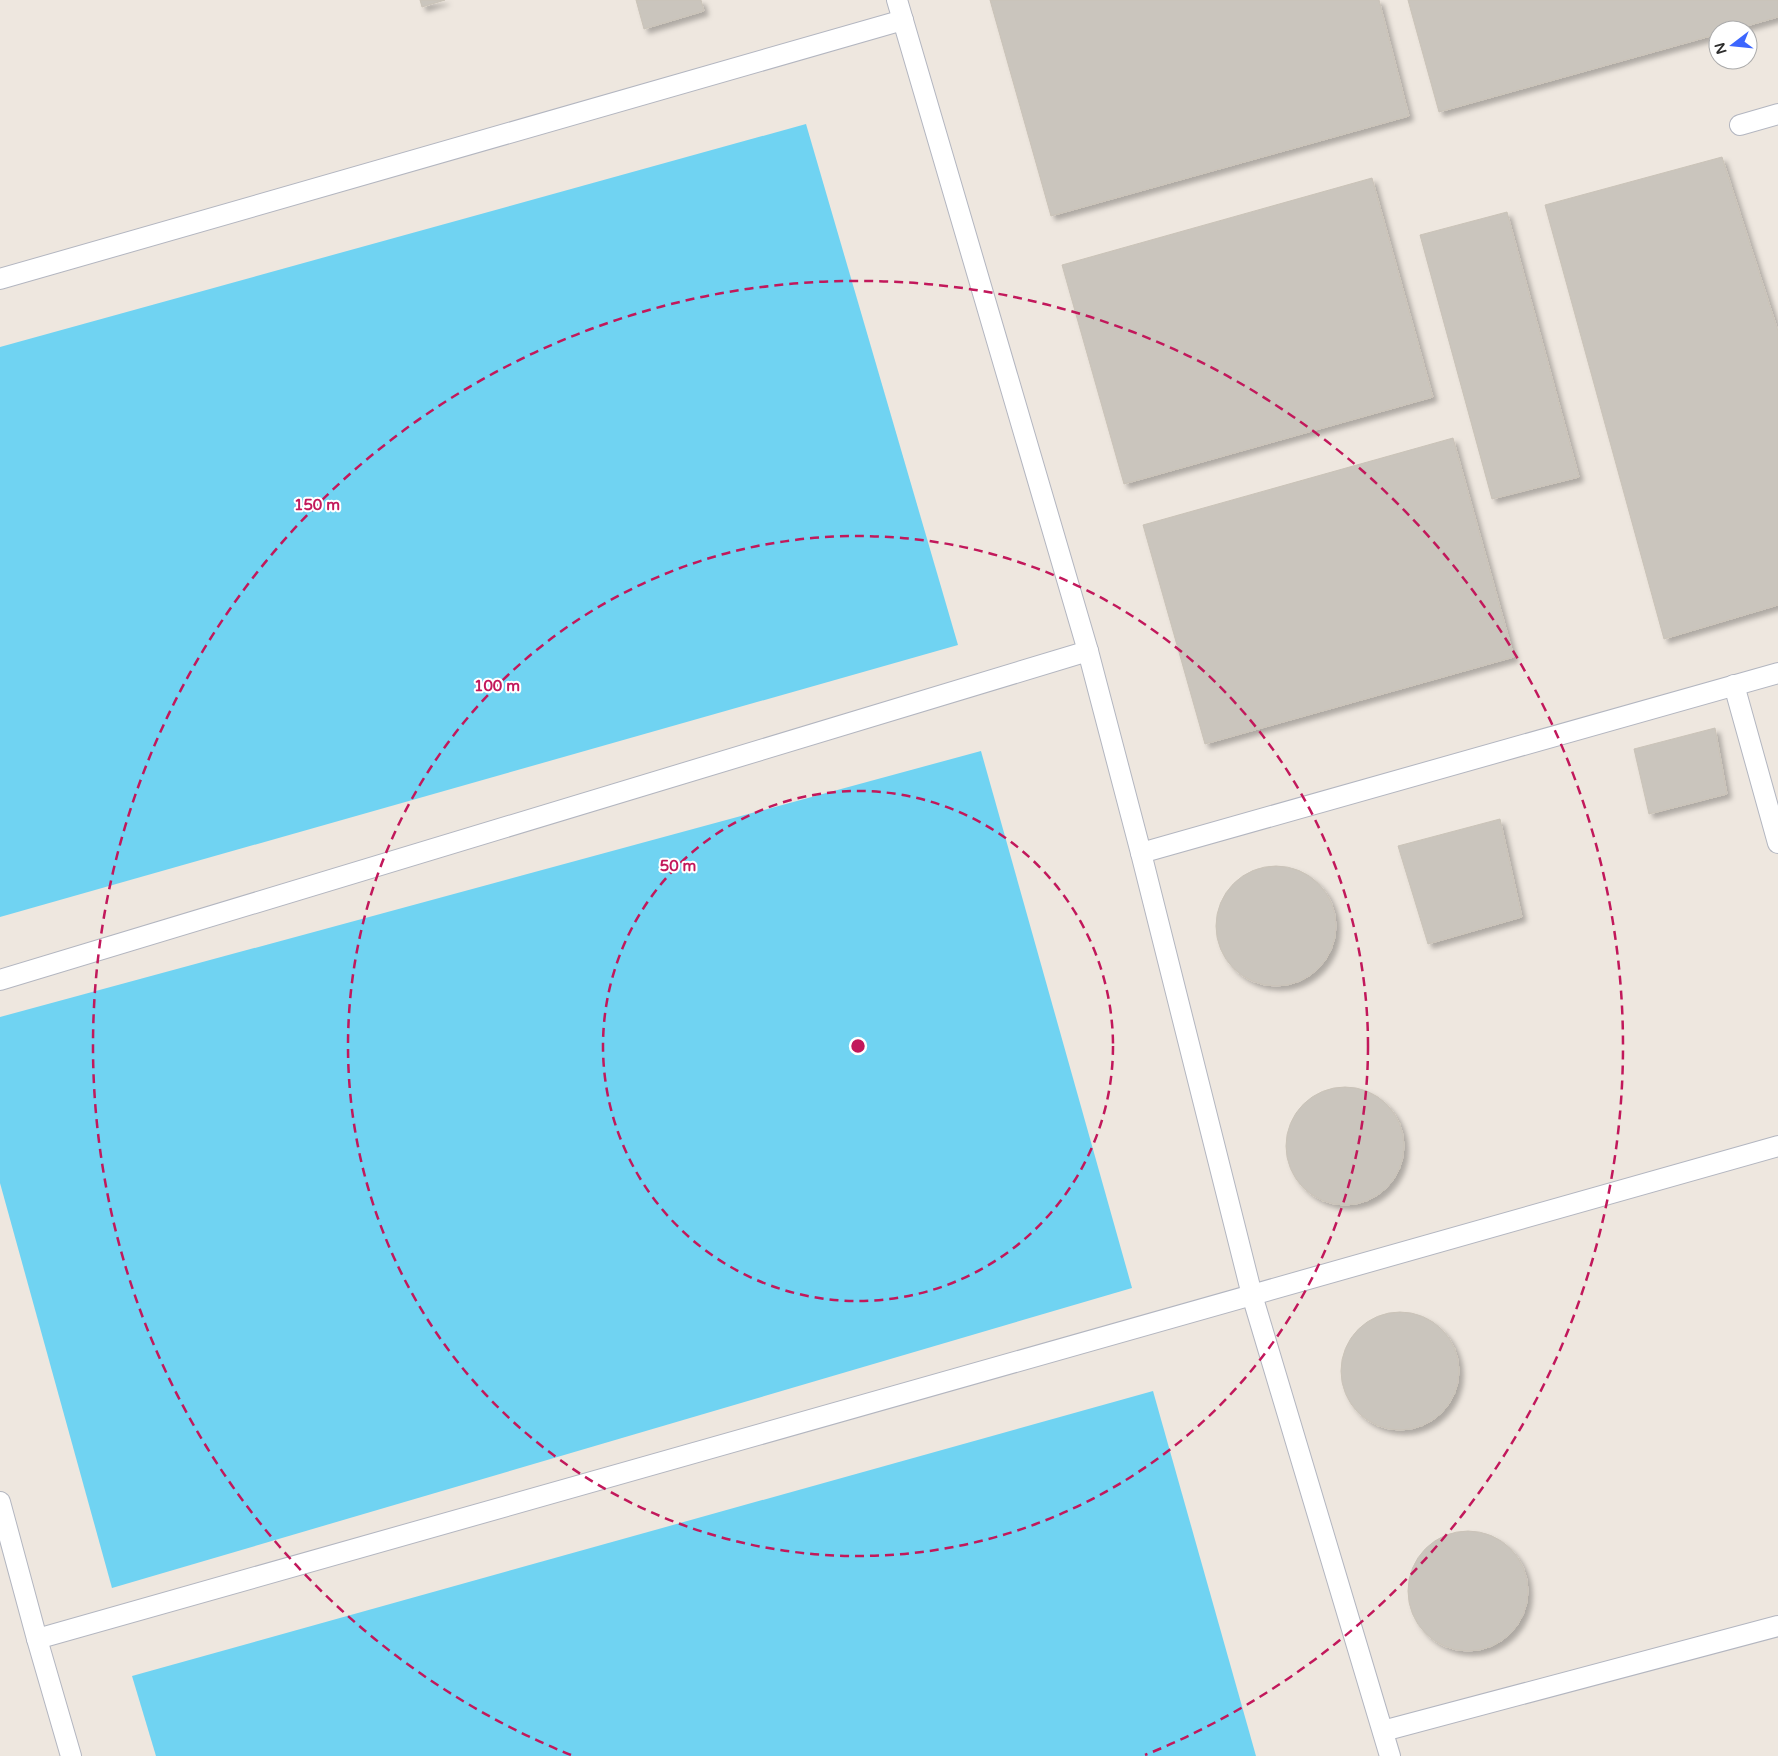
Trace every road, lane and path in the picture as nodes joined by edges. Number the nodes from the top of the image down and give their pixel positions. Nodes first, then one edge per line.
1 (897, 0) edge
2 (903, 20) junction
3 (1778, 114) edge
4 (1740, 125) dead end
5 (0, 279) edge
6 (1088, 651) junction
7 (1778, 672) edge
8 (1734, 685) junction
9 (1778, 843) edge
10 (1141, 853) junction
11 (0, 980) edge
12 (1778, 1146) edge
13 (1252, 1295) junction
14 (0, 1502) edge
15 (1778, 1626) edge
16 (37, 1639) junction
17 (1383, 1731) junction
18 (71, 1756) edge
19 (1390, 1756) edge

1 - 2 lane
2 - 5 lane
2 - 6 lane
3 - 4 lane
6 - 10 lane
6 - 11 lane
7 - 8 lane
8 - 9 lane
8 - 10 lane
10 - 13 lane
12 - 13 lane
13 - 16 lane
13 - 17 lane
14 - 16 lane
15 - 17 lane
16 - 18 lane
17 - 19 lane

